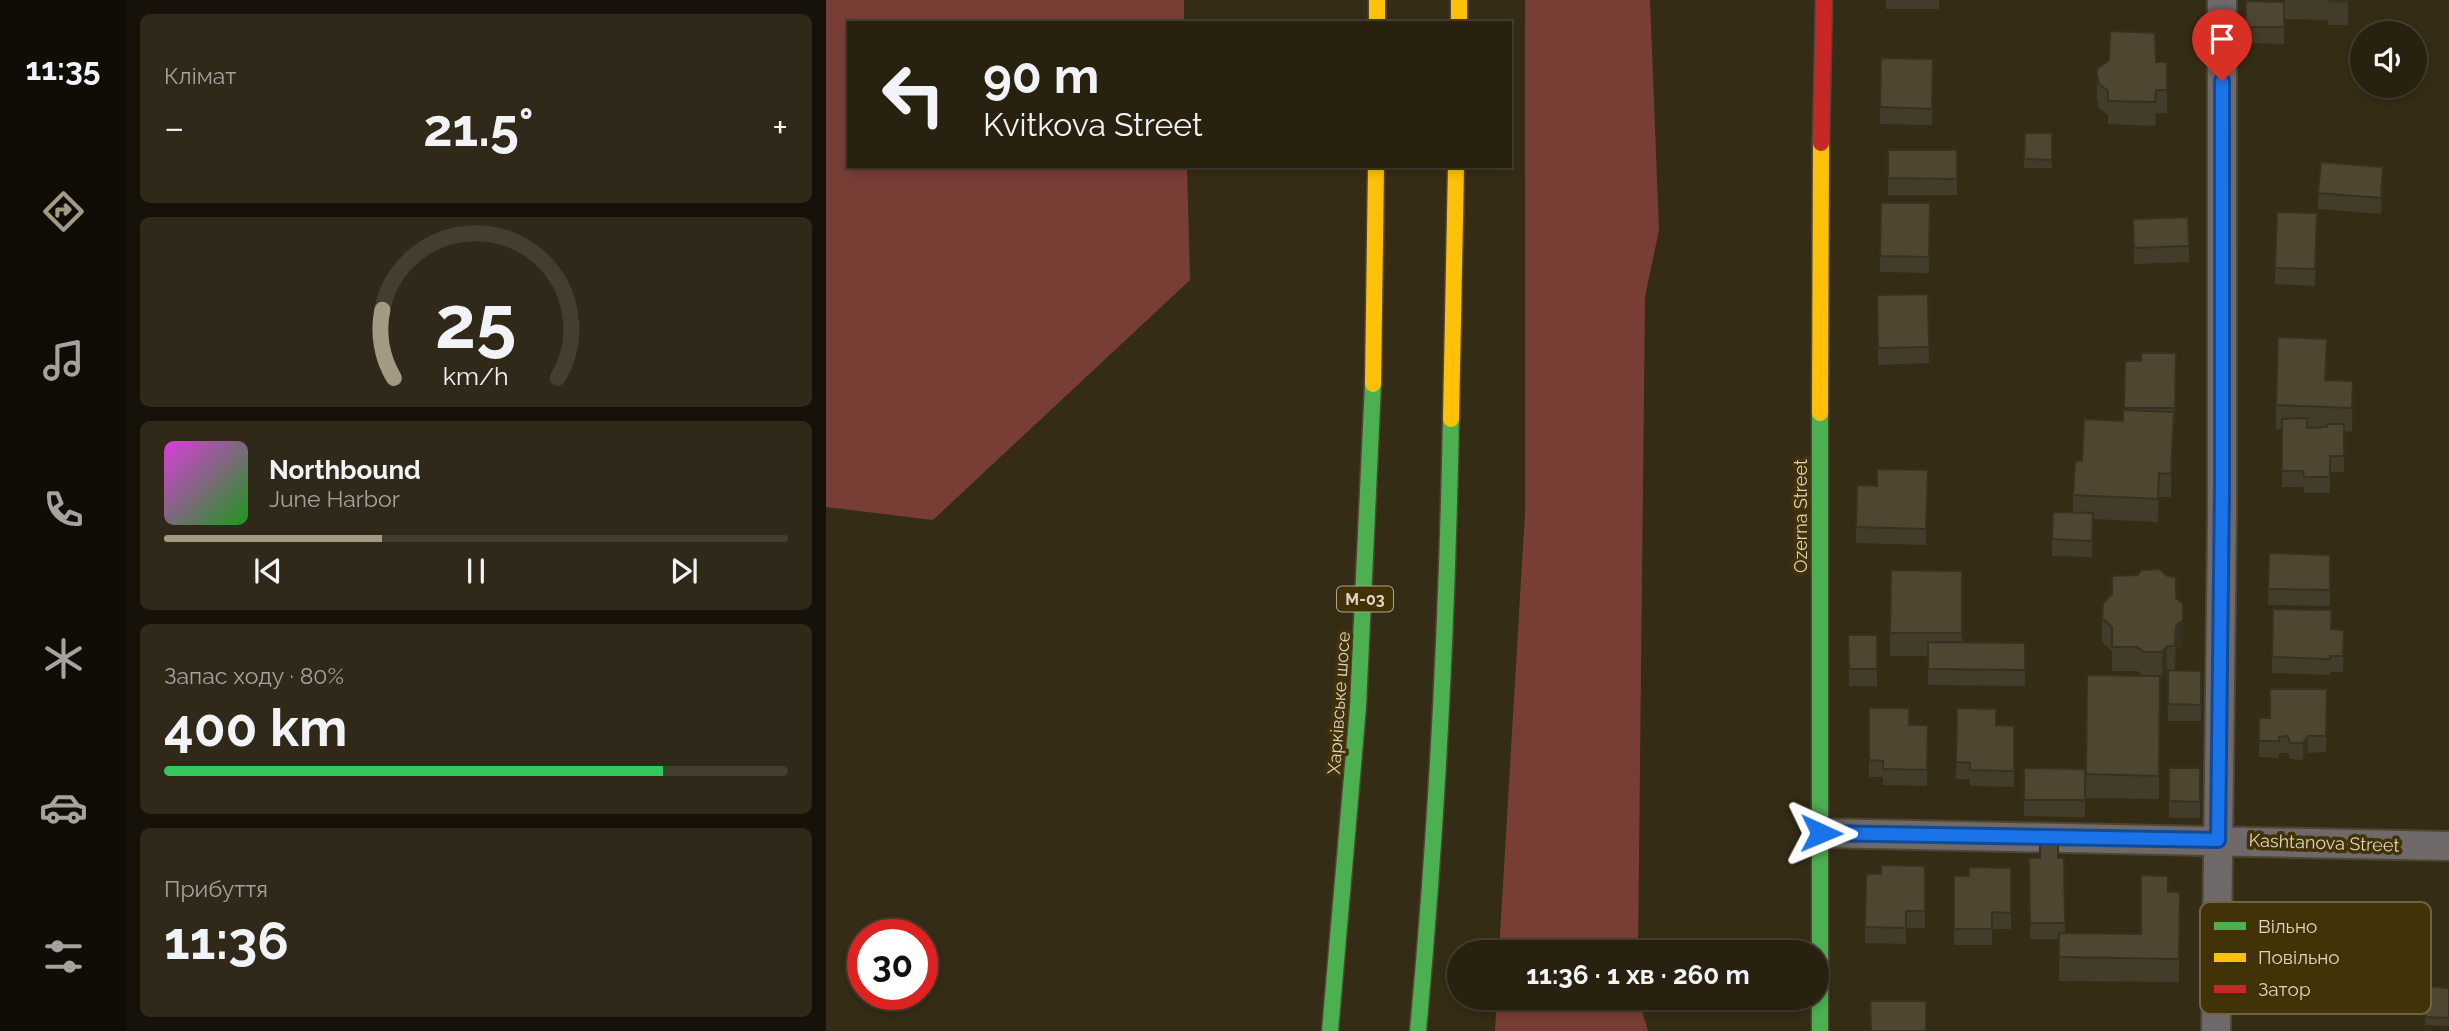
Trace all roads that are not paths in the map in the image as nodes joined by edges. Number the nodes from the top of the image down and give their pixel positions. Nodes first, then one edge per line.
1 (1377, 0) edge
2 (1459, 0) edge
3 (1825, 0) edge
4 (2222, 0) edge
5 (1377, 21) edge
6 (1459, 21) edge
7 (1376, 168) edge
8 (1456, 168) edge
9 (1821, 833) junction
10 (2218, 840) junction
11 (2449, 846) edge
12 (2217, 902) edge
13 (1329, 1031) edge
14 (1418, 1031) edge
15 (1820, 1031) edge

1 - 5 main road
2 - 6 main road
3 - 9 main road, Ozerna Street
4 - 10 street
7 - 13 main road, Харківське шосе / М-03
8 - 14 main road
9 - 10 street, Kashtanova Street
9 - 15 main road, Ozerna Street
10 - 11 street, Kashtanova Street
10 - 12 street

